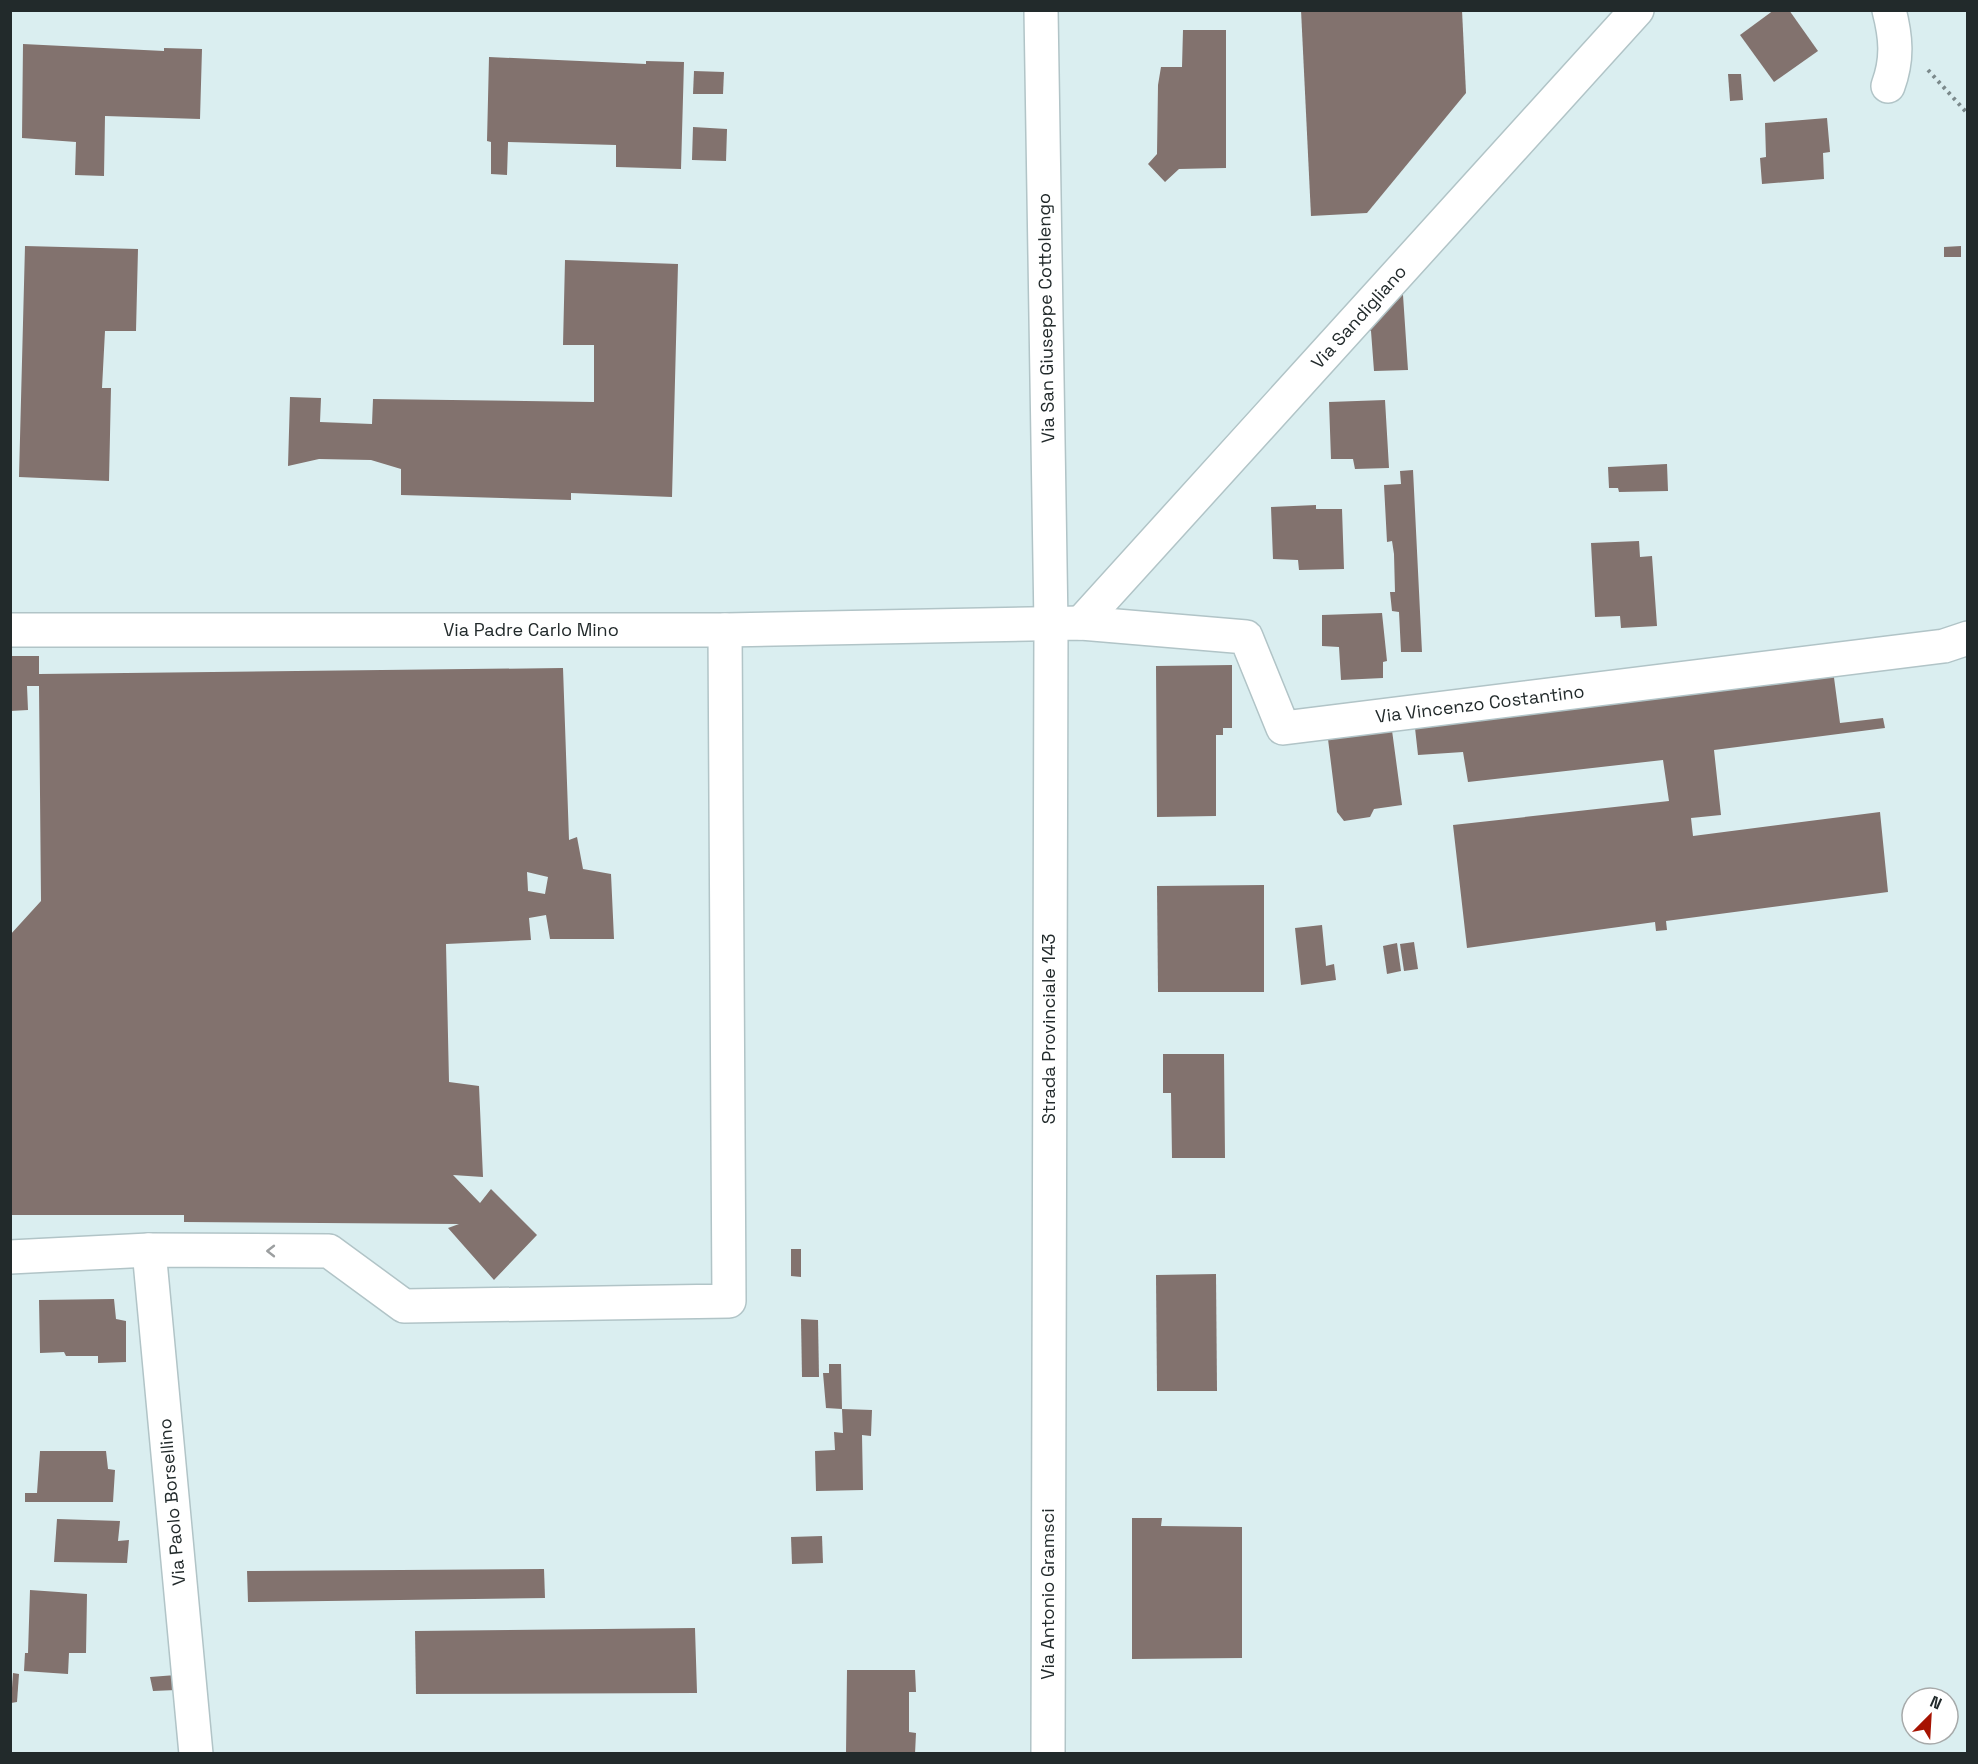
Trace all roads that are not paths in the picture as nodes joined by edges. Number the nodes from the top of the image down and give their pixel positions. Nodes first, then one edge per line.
1 (1041, 10) edge
2 (1637, 10) edge
3 (1889, 10) edge
4 (1888, 86) dead end
5 (1066, 624) junction
6 (10, 630) edge
7 (725, 630) junction
8 (1968, 639) edge
9 (149, 1250) junction
10 (10, 1257) edge
11 (1047, 1434) joint
12 (196, 1754) edge
13 (1048, 1754) edge

1 - 5 street, Via San Giuseppe Cottolengo
2 - 5 street, Via Sandigliano
3 - 4 street
5 - 7 street, Via Padre Carlo Mino
5 - 8 street, Via Vincenzo Costantino
5 - 11 street, Strada Provinciale 143
6 - 7 street, Via Padre Carlo Mino
7 -> 9 street
9 - 10 street
9 - 12 street, Via Paolo Borsellino
11 - 13 street, Via Antonio Gramsci

